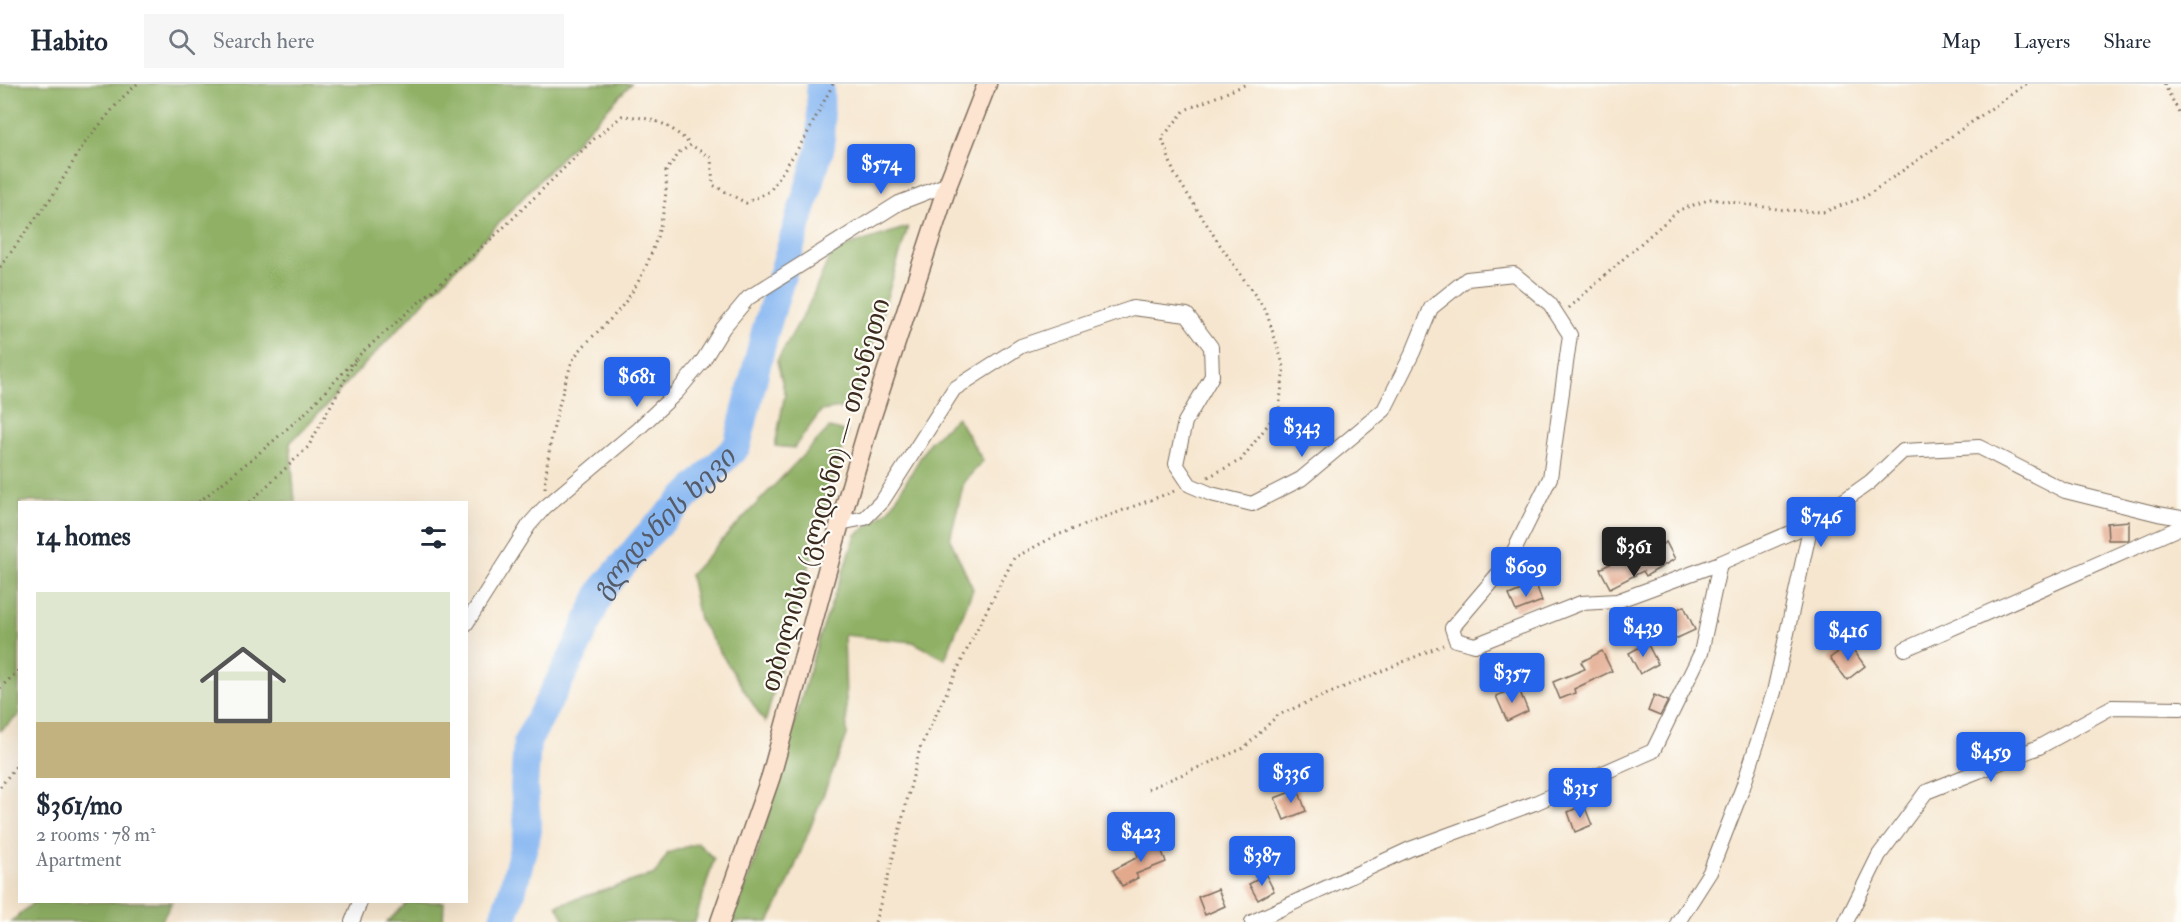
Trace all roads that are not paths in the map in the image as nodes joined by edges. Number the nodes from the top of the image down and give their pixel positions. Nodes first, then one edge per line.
1 (987, 84) edge
2 (948, 184) junction
3 (2181, 518) edge
4 (840, 523) junction
5 (1810, 524) junction
6 (2181, 527) edge
7 (1720, 563) junction
8 (468, 621) edge
9 (1905, 649) dead end
10 (2181, 708) edge
11 (360, 903) edge
12 (352, 922) edge
13 (720, 922) edge
14 (1252, 922) edge
15 (1678, 922) edge
16 (1846, 922) edge

1 - 2 main road, თბილისი (გლდანი) — თიანეთი
2 - 4 main road, თბილისი (გლდანი) — თიანეთი
2 - 8 street
3 - 5 street
4 - 7 street
4 - 13 main road, თბილისი (გლდანი) — თიანეთი
5 - 7 street
5 - 15 street
6 - 9 street
7 - 14 street
10 - 16 street
11 - 12 street

